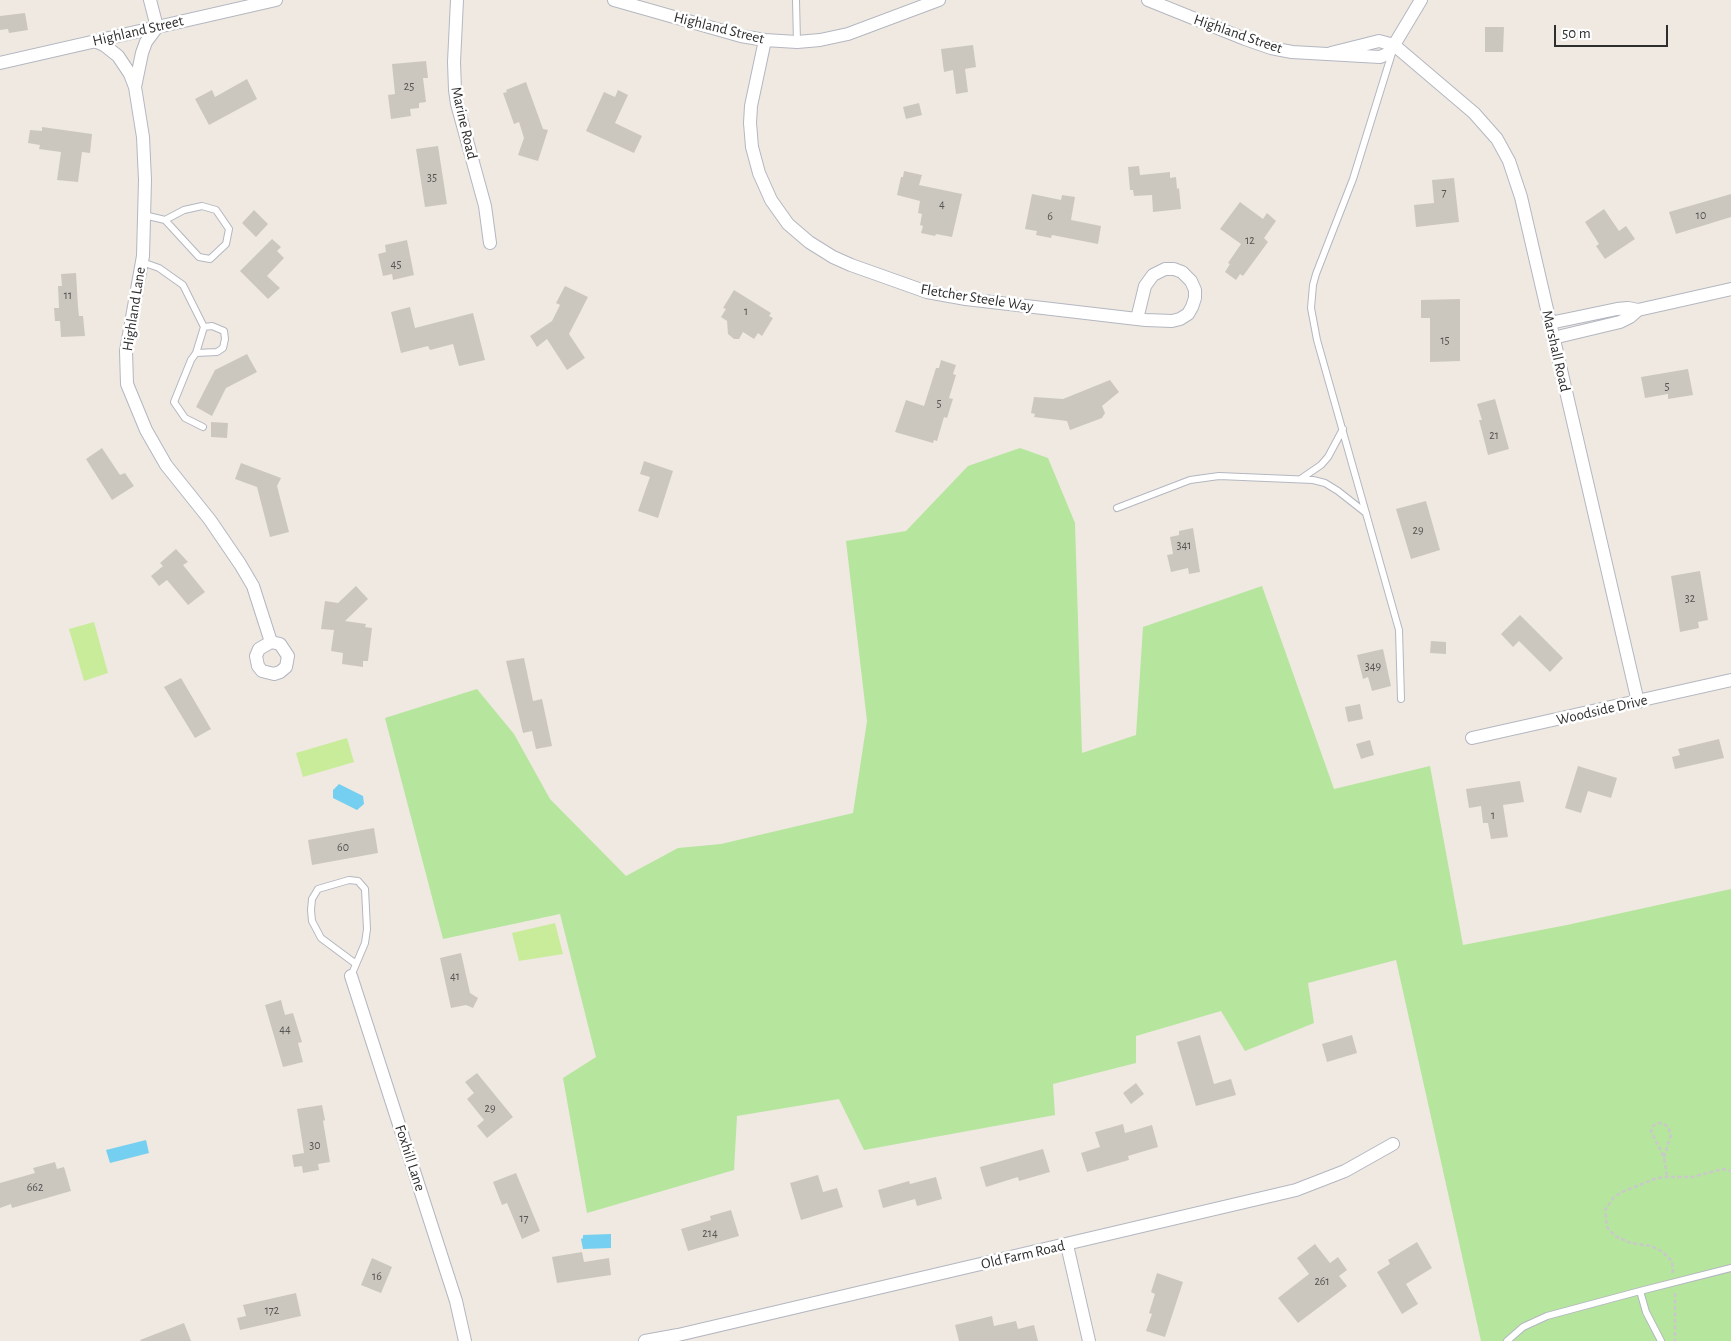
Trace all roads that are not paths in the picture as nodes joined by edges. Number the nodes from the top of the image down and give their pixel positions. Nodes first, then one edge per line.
1 (150, 0) edge
2 (276, 0) edge
3 (457, 0) edge
4 (614, 0) edge
5 (796, 0) edge
6 (939, 0) edge
7 (1148, 0) edge
8 (1421, 0) edge
9 (157, 27) junction
10 (766, 40) junction
11 (95, 42) junction
12 (797, 42) junction
13 (1394, 45) junction
14 (0, 63) edge
15 (135, 86) junction
16 (144, 215) junction
17 (165, 220) junction
18 (490, 244) dead end
19 (142, 262) junction
20 (1731, 289) edge
21 (1638, 310) junction
22 (1137, 319) junction
23 (1550, 323) junction
24 (204, 327) junction
25 (1554, 338) junction
26 (196, 353) junction
27 (203, 427) dead end
28 (1343, 429) junction
29 (1302, 478) junction
30 (1117, 508) dead end
31 (1367, 514) junction
32 (271, 642) dead end
33 (1731, 680) edge
34 (1401, 699) dead end
35 (1638, 702) junction
36 (1472, 738) dead end
37 (353, 970) junction
38 (1393, 1144) dead end
39 (1067, 1245) junction
40 (1731, 1268) edge
41 (1640, 1290) junction
42 (465, 1341) edge
43 (645, 1341) edge
44 (1089, 1341) edge
45 (1507, 1341) edge
46 (1661, 1341) edge

1 - 9 street
2 - 9 street, Highland Street
3 - 18 street, Marine Road
4 - 10 street, Highland Street
5 - 12 lane
6 - 12 street, Highland Street
7 - 13 street, Highland Street
8 - 13 street
9 - 11 street, Highland Street
9 - 15 street, Highland Lane
10 - 12 street, Highland Street
10 - 22 street, Fletcher Steele Way
11 - 14 street, Highland Street
11 - 15 street, Highland Lane
13 - 23 street, Marshall Road
13 - 28 lane
15 - 16 street, Highland Lane
16 - 17 lane
16 - 19 street, Highland Lane
17 - 17 lane
19 - 24 lane
19 - 32 street, Highland Lane
20 - 21 street
21 - 23 street
21 - 25 street
22 - 22 street, Fletcher Steele Way
23 - 25 street, Marshall Road
24 - 26 lane
24 - 26 lane
25 - 35 street, Marshall Road
26 - 27 lane
28 - 29 lane
28 - 31 lane
29 - 30 lane
29 - 31 lane
31 - 34 lane
33 - 35 street, Woodside Drive
35 - 36 street, Woodside Drive
37 - 37 lane
37 - 42 street, Foxhill Lane
38 - 39 street, Old Farm Road
39 - 43 street, Old Farm Road
39 - 44 street
40 - 41 lane
41 - 45 lane
41 - 46 lane

